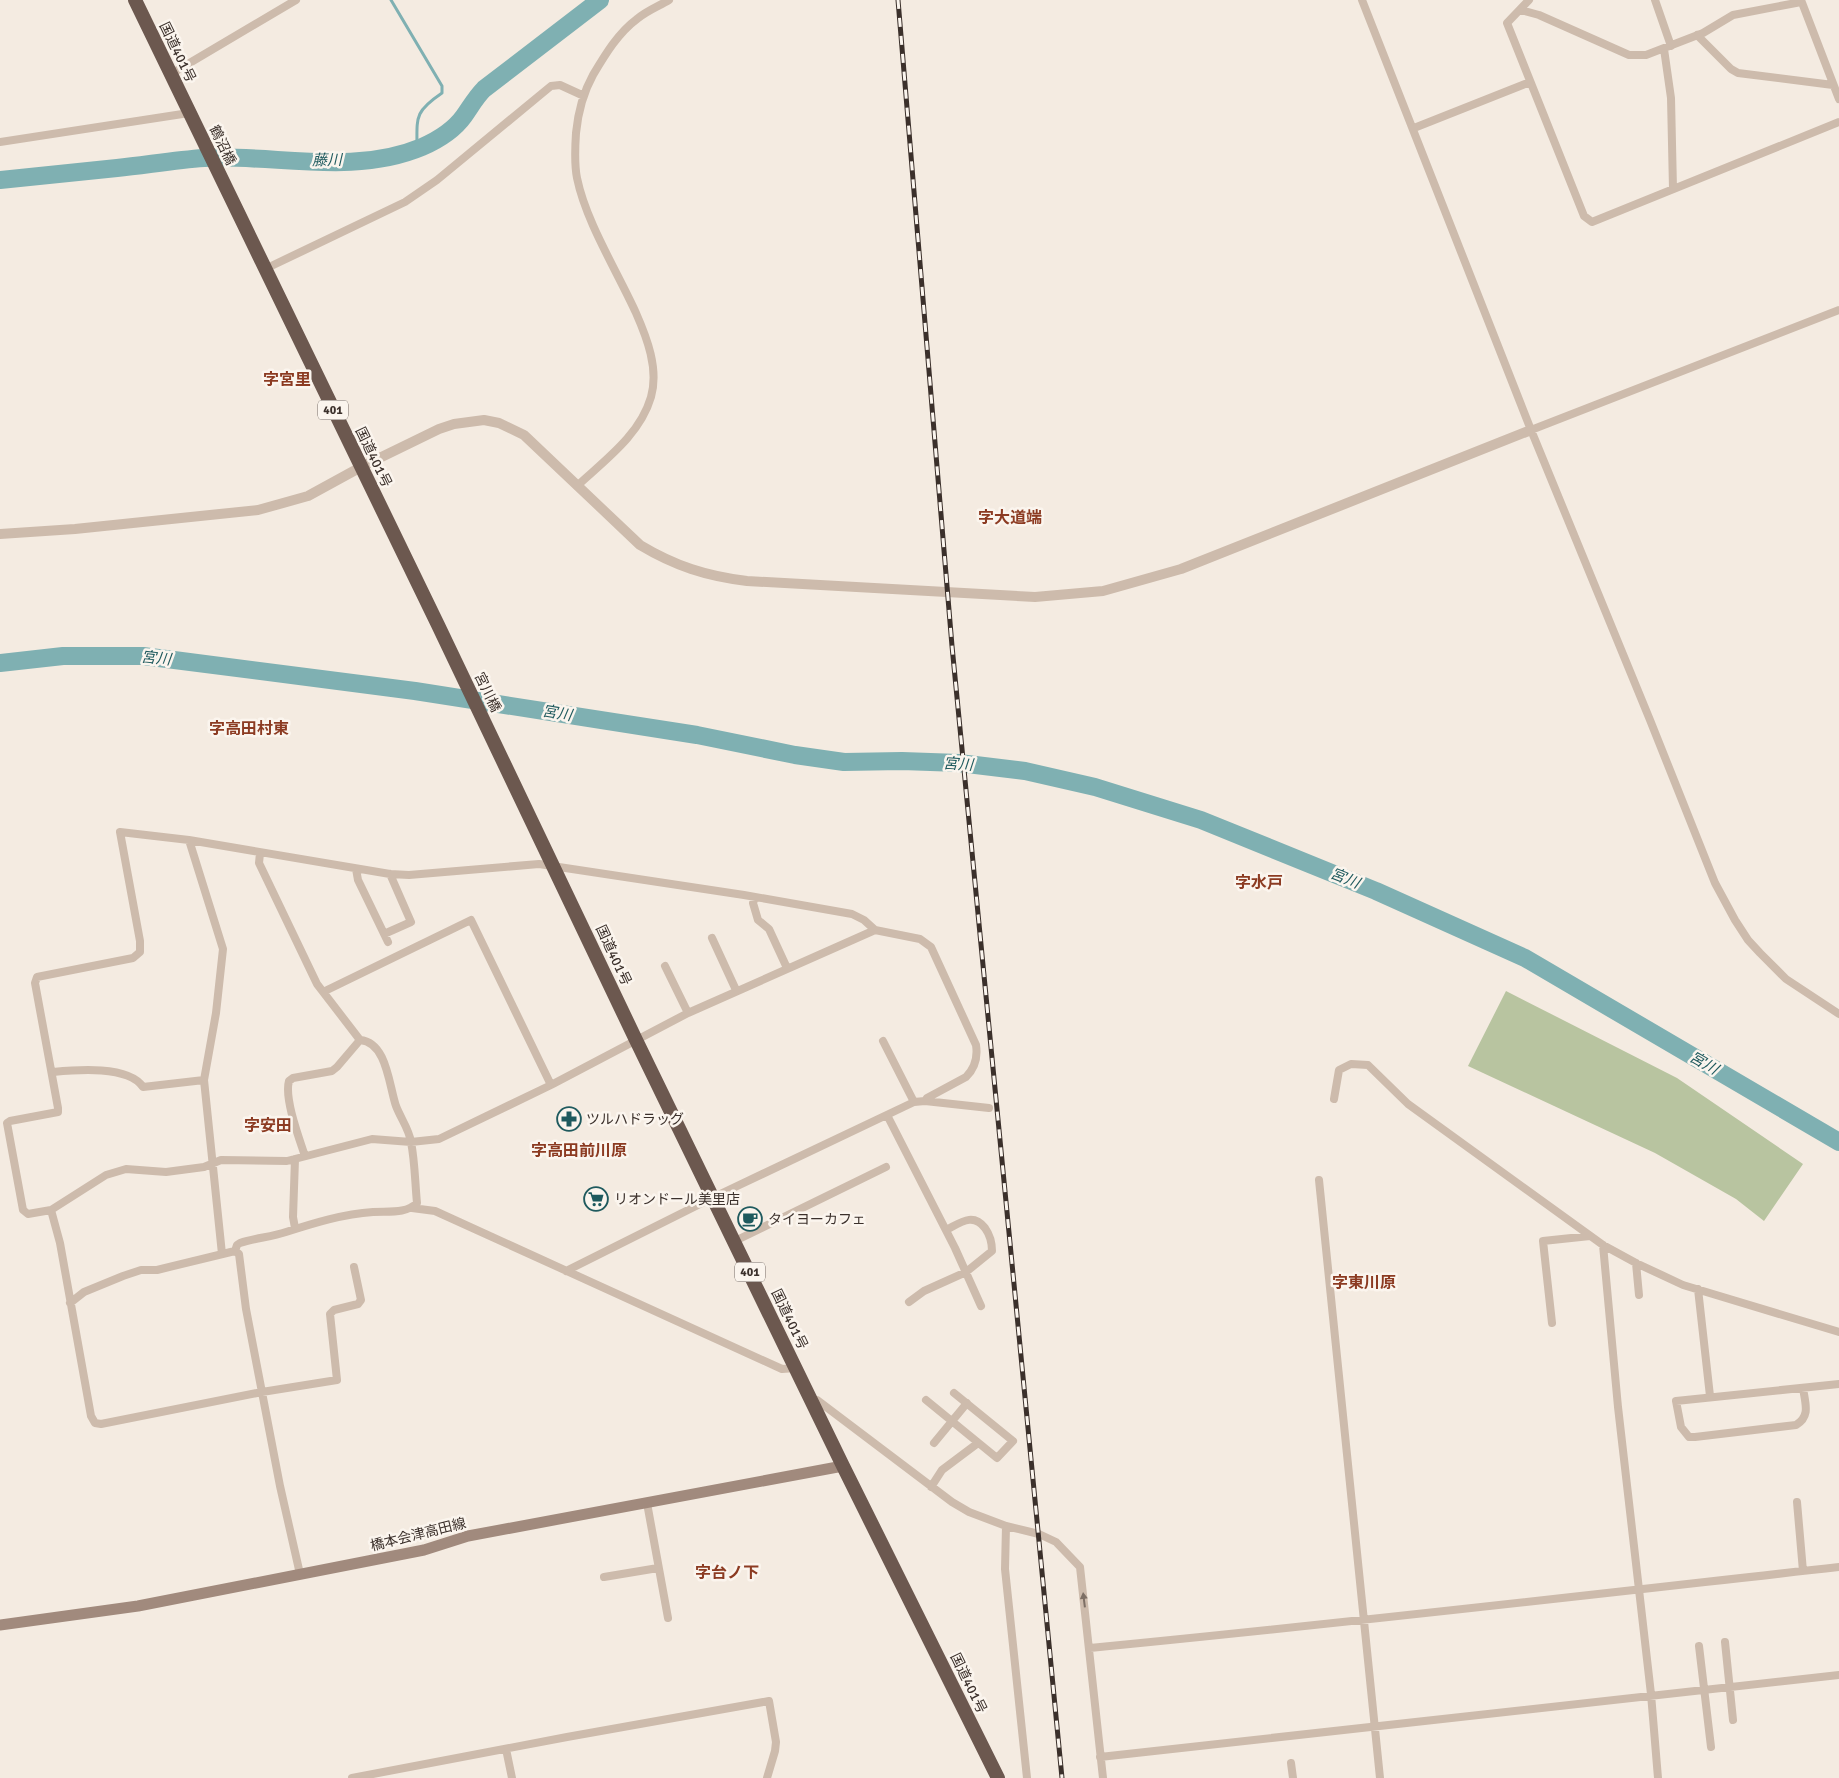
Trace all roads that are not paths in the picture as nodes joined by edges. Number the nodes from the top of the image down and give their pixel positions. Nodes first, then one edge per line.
1 (135, 0) edge
2 (296, 0) edge
3 (670, 0) edge
4 (1362, 0) edge
5 (1529, 0) edge
6 (1655, 0) edge
7 (1801, 1) edge
8 (1521, 10) junction
9 (1698, 35) junction
10 (1667, 48) junction
11 (171, 74) junction
12 (1530, 82) junction
13 (1834, 85) junction
14 (584, 96) junction
15 (1839, 99) edge
16 (190, 115) junction
17 (1839, 122) edge
18 (1414, 128) junction
19 (0, 142) edge
20 (225, 186) joint
21 (1673, 190) junction
22 (265, 269) junction
23 (1839, 310) edge
24 (1531, 430) junction
25 (361, 466) junction
26 (577, 486) junction
27 (0, 534) edge
28 (442, 633) joint
29 (506, 765) joint
30 (189, 840) junction
31 (260, 853) junction
32 (553, 866) junction
33 (356, 869) junction
34 (390, 874) junction
35 (755, 897) junction
36 (875, 930) junction
37 (384, 934) junction
38 (712, 938) dead end
39 (388, 942) dead end
40 (665, 966) dead end
41 (786, 968) junction
42 (736, 990) junction
43 (323, 992) junction
44 (688, 1013) junction
45 (1839, 1014) edge
46 (360, 1040) junction
47 (636, 1040) junction
48 (883, 1041) dead end
49 (52, 1072) junction
50 (204, 1080) junction
51 (551, 1085) junction
52 (1334, 1099) dead end
53 (925, 1101) junction
54 (914, 1102) junction
55 (989, 1108) dead end
56 (887, 1115) junction
57 (411, 1142) junction
58 (305, 1156) junction
59 (295, 1159) junction
60 (213, 1162) junction
61 (886, 1167) dead end
62 (1319, 1180) dead end
63 (714, 1198) junction
64 (412, 1208) junction
65 (51, 1210) junction
66 (295, 1228) junction
67 (946, 1230) junction
68 (1590, 1236) junction
69 (735, 1242) junction
70 (1603, 1244) junction
71 (235, 1251) junction
72 (222, 1254) junction
73 (1636, 1263) junction
74 (354, 1267) dead end
75 (566, 1270) junction
76 (966, 1272) junction
77 (1698, 1289) junction
78 (1639, 1294) dead end
79 (909, 1302) dead end
80 (70, 1303) junction
81 (981, 1306) dead end
82 (1552, 1323) dead end
83 (1839, 1332) edge
84 (796, 1368) junction
85 (1839, 1384) edge
86 (1803, 1388) junction
87 (262, 1392) junction
88 (954, 1393) dead end
89 (1710, 1396) junction
90 (812, 1400) junction
91 (926, 1400) dead end
92 (966, 1403) junction
93 (952, 1421) junction
94 (934, 1443) dead end
95 (978, 1443) junction
96 (843, 1466) junction
97 (931, 1487) junction
98 (1797, 1502) dead end
99 (647, 1503) junction
100 (1006, 1526) junction
101 (1839, 1567) edge
102 (658, 1568) junction
103 (1804, 1571) junction
104 (300, 1574) junction
105 (604, 1577) dead end
106 (1640, 1589) junction
107 (668, 1618) dead end
108 (1363, 1619) junction
109 (0, 1625) edge
110 (1725, 1642) dead end
111 (1698, 1646) dead end
112 (1090, 1648) junction
113 (1839, 1675) edge
114 (1730, 1686) junction
115 (1704, 1689) junction
116 (1651, 1694) junction
117 (1733, 1720) dead end
118 (1374, 1725) junction
119 (1711, 1747) dead end
120 (506, 1749) junction
121 (1100, 1756) junction
122 (1291, 1763) dead end
123 (352, 1778) edge
124 (512, 1778) edge
125 (767, 1778) edge
126 (998, 1778) edge
127 (1027, 1778) edge
128 (1103, 1778) edge
129 (1293, 1778) edge
130 (1380, 1778) edge
131 (1658, 1778) edge

1 - 11 highway, 国道401号 / 401
2 - 11 street
3 - 14 street
4 - 18 street
5 - 8 street
6 - 10 street
7 - 9 street
7 - 13 street
8 - 10 street
8 - 12 street
9 - 10 street
9 - 13 street
10 - 21 street
11 - 16 highway, 国道401号 / 401
12 - 18 street
12 - 21 street
13 - 15 street
14 - 22 street
14 - 26 street
16 - 19 street
16 - 20 highway, 鶴沼橋 / 401
17 - 21 street
18 - 24 street
20 - 22 highway, 国道401号 / 401
22 - 25 highway, 国道401号 / 401
23 - 24 street
24 - 26 street
24 - 45 street
25 - 26 street
25 - 27 street
25 - 28 highway, 国道401号 / 401
28 - 29 highway, 宮川橋 / 401
29 - 32 highway, 国道401号 / 401
30 - 31 street
30 - 49 street
30 - 50 street
31 - 33 street
31 - 43 street
32 - 34 street
32 - 35 street
32 - 47 highway, 国道401号 / 401
33 - 34 street
33 - 37 street
34 - 37 street
35 - 36 street
35 - 41 street
36 - 41 street
36 - 53 street
37 - 39 street
38 - 42 street
40 - 44 street
41 - 42 street
42 - 44 street
43 - 46 street
43 - 51 street
44 - 47 street
46 - 57 street
46 - 58 street
47 - 51 street
47 - 63 highway, 国道401号 / 401
48 - 54 street
49 - 50 street
49 - 65 street
50 - 60 street
51 - 57 street
52 - 68 street
53 - 54 street
53 - 55 street
54 - 56 street
56 - 63 street
56 - 67 street
57 - 58 street
57 - 64 street
58 - 59 street
59 - 60 street
59 - 66 street
60 - 65 street
60 - 72 street
61 - 69 street
62 - 108 street
63 - 69 highway, 国道401号 / 401
63 - 75 street
64 - 66 street
64 - 75 street
65 - 80 street
66 - 71 street
67 - 76 street
67 - 76 street
68 - 70 street
68 - 82 street
69 - 84 highway, 国道401号 / 401
70 - 73 street
70 - 106 street
71 - 72 street
71 - 87 street
72 - 80 street
73 - 77 street
73 - 78 street
74 - 87 street
75 - 84 street
76 - 79 street
76 - 81 street
77 - 83 street
77 - 89 street
80 - 87 street
84 - 90 highway, 国道401号 / 401
85 - 86 street
86 - 89 street
86 - 89 street
87 - 104 street
88 - 92 street
90 - 96 highway, 国道401号 / 401
90 - 97 street
91 - 93 street
92 - 93 street
92 - 95 street
93 - 94 street
93 - 95 street
95 - 97 street
96 - 99 main road, 橋本会津高田線
96 - 126 highway, 国道401号 / 401
97 - 100 street
98 - 103 street
99 - 102 street
99 - 104 main road, 橋本会津高田線
112 -> 100 street
100 - 127 street
101 - 103 street
102 - 105 street
102 - 107 street
103 - 106 street
104 - 109 main road, 橋本会津高田線
106 - 108 street
106 - 116 street
108 - 112 street
108 - 118 street
110 - 114 street
111 - 115 street
112 - 121 street
113 - 114 street
114 - 115 street
114 - 117 street
115 - 116 street
115 - 119 street
116 - 118 street
116 - 131 street
118 - 121 street
118 - 130 street
120 - 123 street
120 - 124 street
120 - 125 street
121 - 128 street
122 - 129 street

